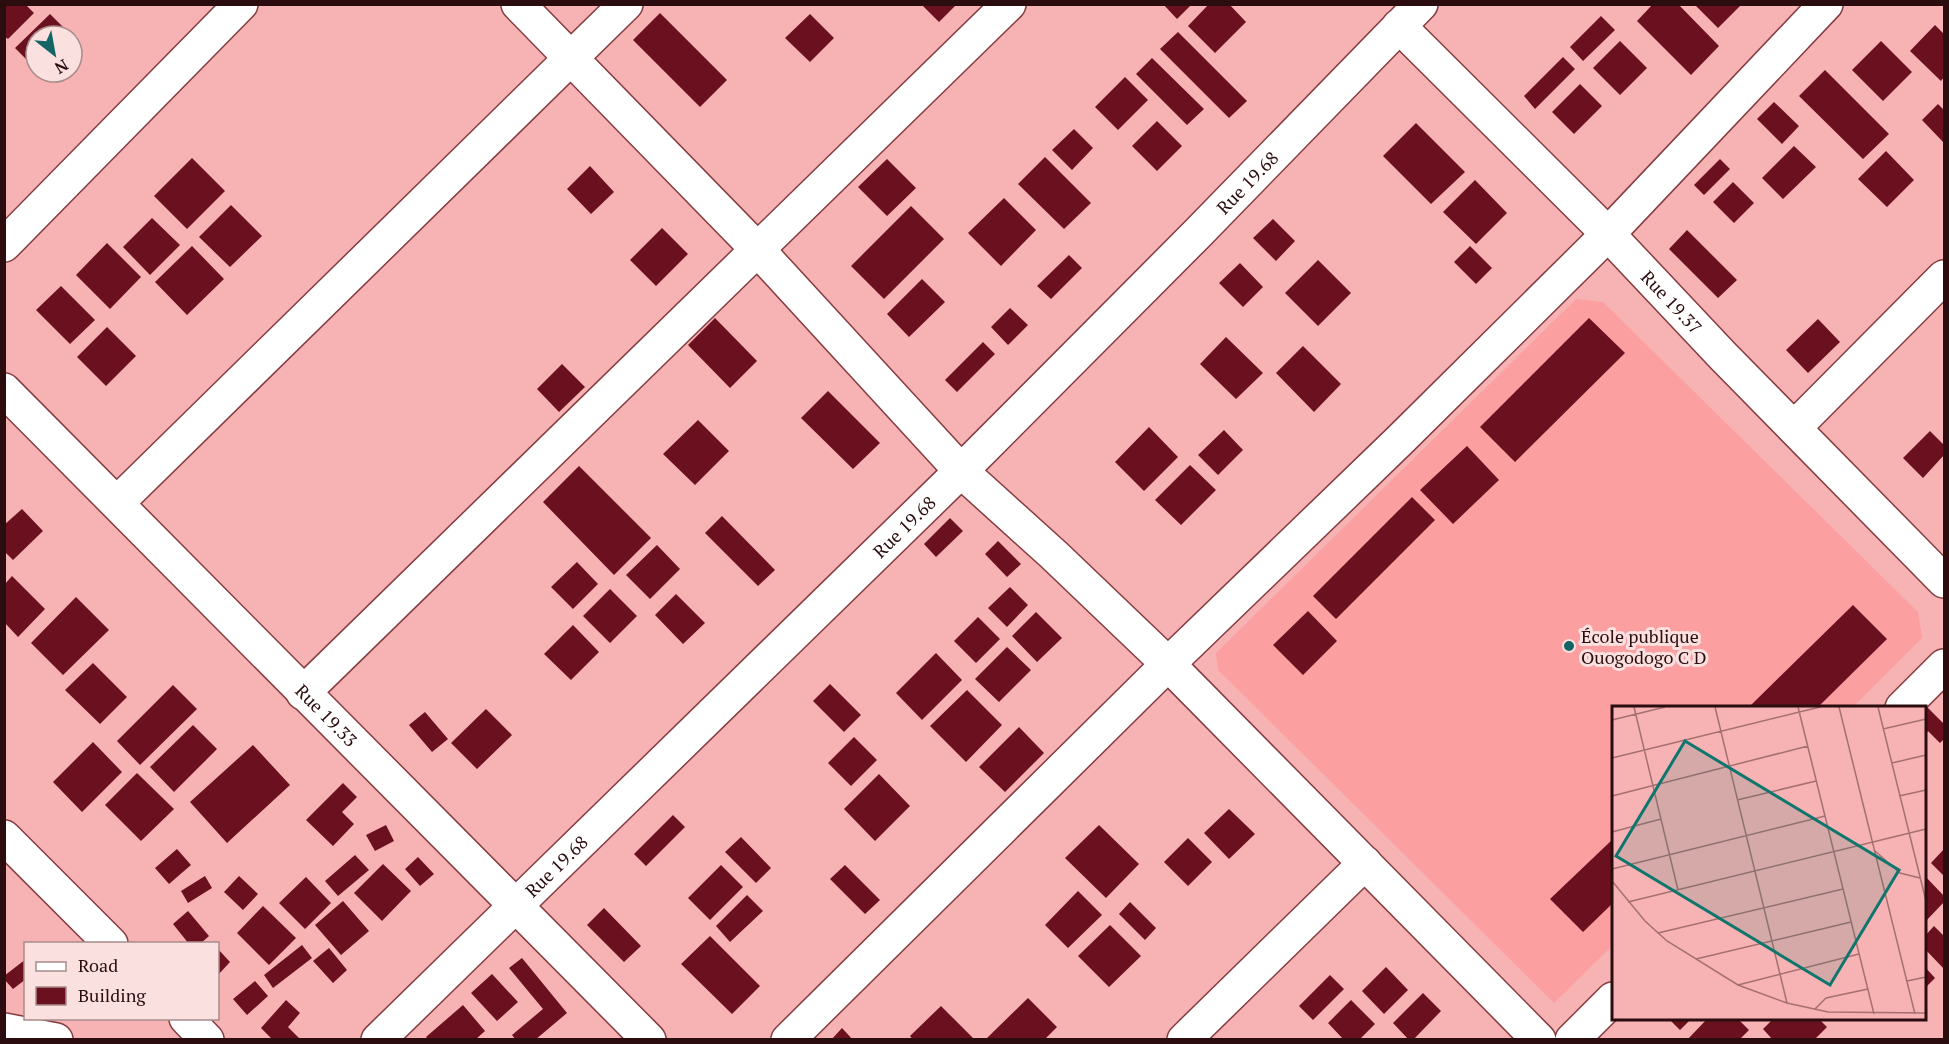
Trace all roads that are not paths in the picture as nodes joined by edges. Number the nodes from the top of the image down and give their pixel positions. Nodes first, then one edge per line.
1 (240, 4) edge
2 (518, 4) edge
3 (626, 4) edge
4 (1008, 4) edge
5 (1826, 4) edge
6 (1410, 15) edge
7 (571, 59) junction
8 (1608, 234) junction
9 (4, 245) edge
10 (758, 250) junction
11 (1944, 278) edge
12 (4, 390) edge
13 (1794, 428) junction
14 (961, 471) junction
15 (117, 503) junction
16 (1944, 580) edge
17 (1168, 664) junction
18 (1944, 666) edge
19 (303, 693) junction
20 (1904, 706) edge
21 (4, 837) edge
22 (1365, 863) junction
23 (514, 905) junction
24 (109, 942) edge
25 (1612, 1000) edge
26 (188, 1020) edge
27 (4, 1030) edge
28 (56, 1040) edge
29 (207, 1040) edge
30 (378, 1040) edge
31 (649, 1040) edge
32 (788, 1040) edge
33 (1184, 1040) edge
34 (1539, 1040) edge
35 (1572, 1040) edge

1 - 9 street
2 - 7 street
3 - 7 street
4 - 10 street
5 - 8 street
6 - 8 street, Rue 19.37
6 - 14 street, Rue 19.68
7 - 10 street
7 - 15 street
8 - 13 street, Rue 19.37
8 - 17 street
10 - 14 street
10 - 19 street
11 - 13 street
12 - 15 street, Rue 19.33
13 - 16 street, Rue 19.37
14 - 17 street
14 - 23 street, Rue 19.68
15 - 19 street, Rue 19.33
17 - 22 street
17 - 32 street
18 - 20 street
19 - 23 street, Rue 19.33
21 - 24 street
22 - 33 street
22 - 34 street
23 - 30 street, Rue 19.68
23 - 31 street, Rue 19.33
25 - 35 street
26 - 29 street
27 - 28 street

